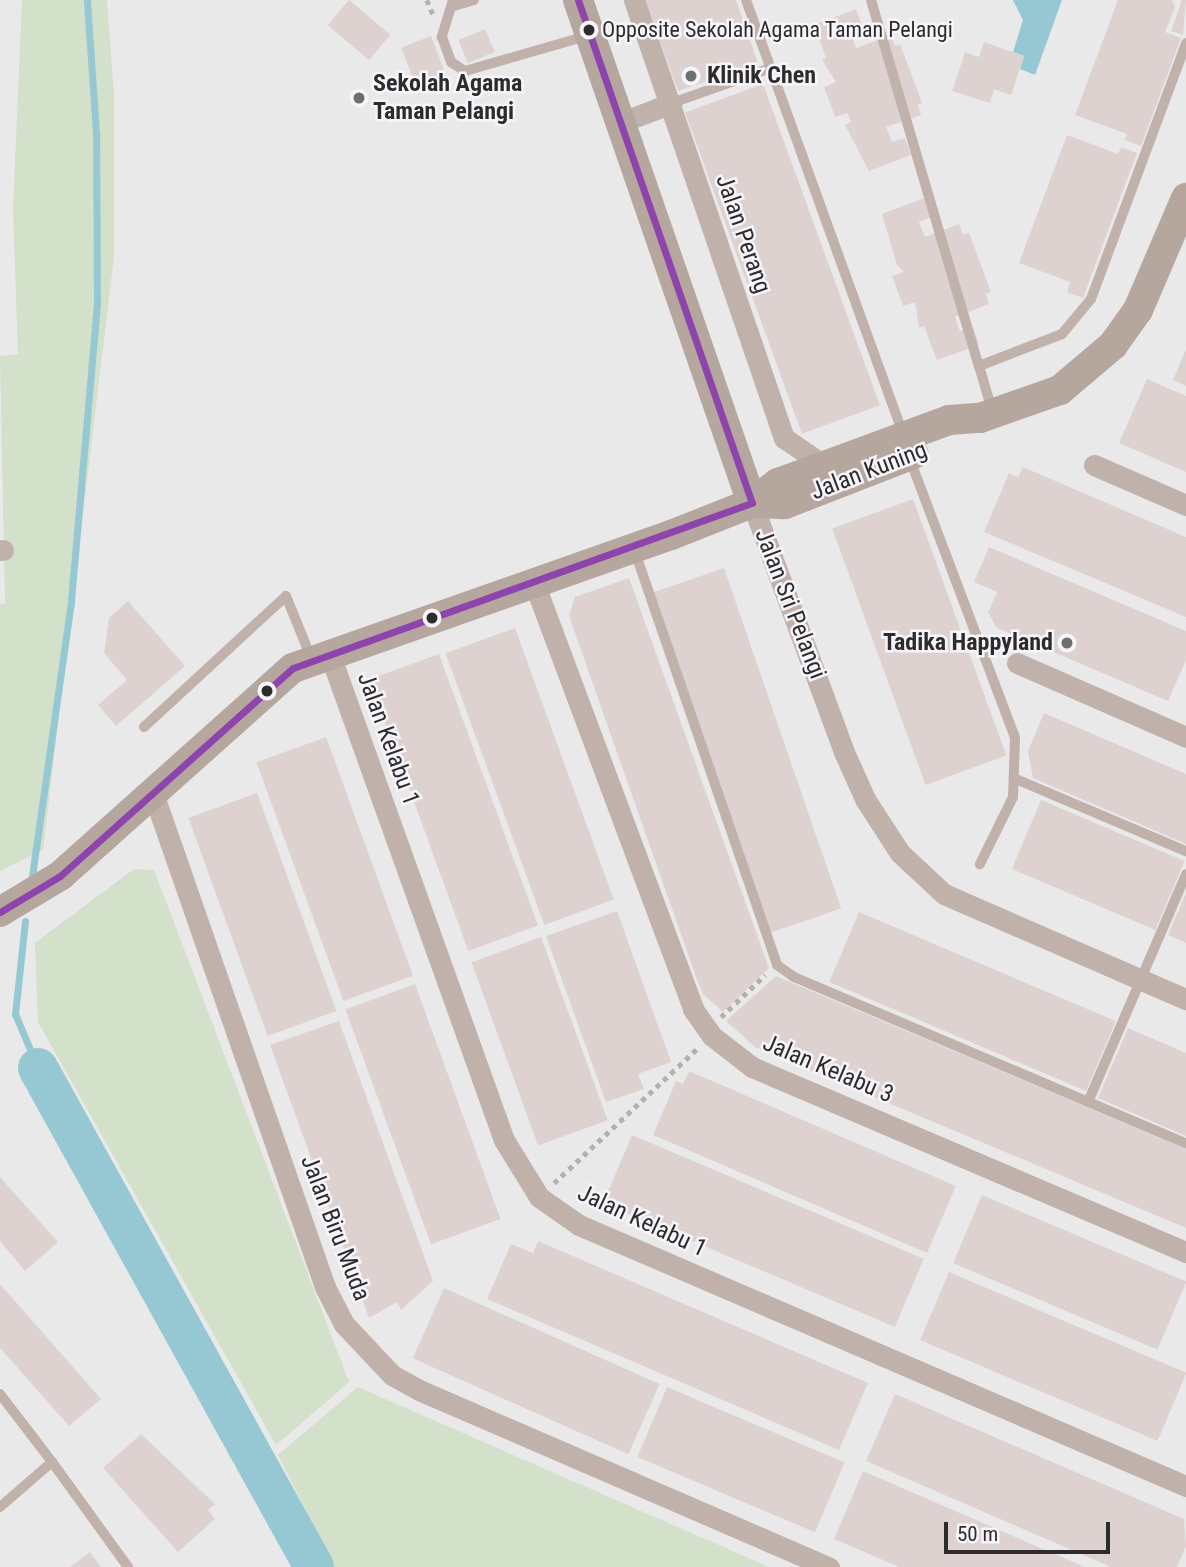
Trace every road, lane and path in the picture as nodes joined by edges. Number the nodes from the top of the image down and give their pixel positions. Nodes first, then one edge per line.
1 (474, 0) edge
2 (578, 0) edge
3 (634, 0) edge
4 (746, 0) edge
5 (871, 0) edge
6 (453, 3) edge
7 (590, 35) junction
8 (1186, 44) edge
9 (1183, 59) edge
10 (771, 68) junction
11 (672, 103) junction
12 (622, 122) junction
13 (1186, 198) edge
14 (979, 366) junction
15 (987, 416) junction
16 (906, 446) junction
17 (825, 466) junction
18 (1094, 466) dead end
19 (752, 503) junction
20 (1186, 505) edge
21 (633, 547) junction
22 (534, 580) junction
23 (320, 656) junction
24 (1017, 663) dead end
25 (144, 727) dead end
26 (1186, 737) edge
27 (1016, 779) junction
28 (153, 793) junction
29 (1186, 851) edge
30 (980, 864) dead end
31 (1186, 873) edge
32 (0, 912) edge
33 (777, 965) junction
34 (1140, 980) junction
35 (1186, 999) edge
36 (709, 1033) junction
37 (1088, 1102) junction
38 (1186, 1143) edge
39 (539, 1197) junction
40 (1186, 1252) edge
41 (0, 1394) edge
42 (52, 1462) junction
43 (1186, 1486) edge
44 (0, 1507) edge
45 (128, 1567) edge
46 (829, 1567) edge

1 - 6 lane
2 - 7 street, Jalan Sri Pelangi
3 - 11 street, Jalan Perang
4 - 10 lane
5 - 14 lane
6 - 7 lane
7 - 12 street, Jalan Sri Pelangi
8 - 9 lane
9 - 14 lane
10 - 11 lane
10 - 16 lane
11 - 12 street
11 - 17 street, Jalan Perang
12 - 19 street, Jalan Sri Pelangi
13 - 15 street, Jalan Kuning
14 - 15 lane
15 - 16 street, Jalan Kuning
16 - 17 street, Jalan Kuning
16 - 19 street, Jalan Kuning
16 - 27 lane
17 - 19 street, Jalan Kuning
18 - 20 street
19 - 21 street, Jalan Kuning
19 - 34 street, Jalan Sri Pelangi
21 - 22 street, Jalan Kuning
21 - 33 lane
22 - 23 street, Jalan Kuning
22 - 36 street, Jalan Kelabu 3
23 - 25 lane
23 - 28 street, Jalan Kuning
23 - 39 street, Jalan Kelabu 1
24 - 26 street
27 - 29 lane
27 - 30 lane
28 - 32 street, Jalan Kuning
28 - 46 street, Jalan Biru Muda
31 - 34 lane
33 - 36 path
33 - 37 lane
34 - 35 street, Jalan Sri Pelangi
34 - 37 lane
36 - 39 path
36 - 40 street, Jalan Kelabu 3
37 - 38 lane
39 - 43 street, Jalan Kelabu 1
41 - 42 lane
42 - 44 lane
42 - 45 lane

